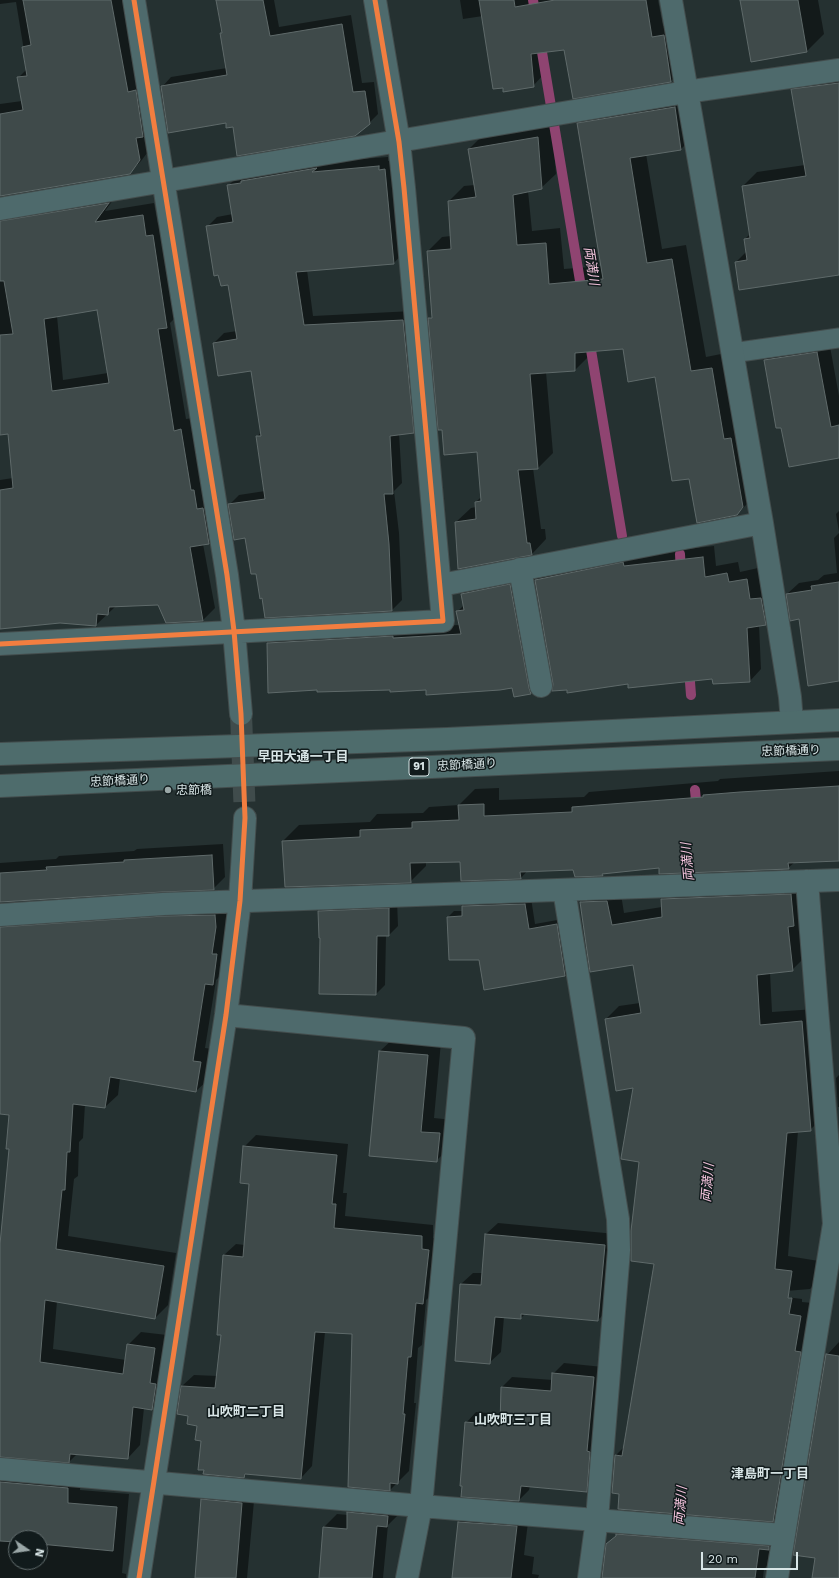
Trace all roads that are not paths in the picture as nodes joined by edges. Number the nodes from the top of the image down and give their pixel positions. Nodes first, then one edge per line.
1 (134, 0) edge
2 (376, 0) edge
3 (671, 0) edge
4 (839, 70) edge
5 (686, 92) junction
6 (399, 142) junction
7 (165, 181) junction
8 (0, 210) edge
9 (839, 338) edge
10 (732, 353) junction
11 (762, 523) junction
12 (520, 570) junction
13 (440, 585) junction
14 (234, 631) junction
15 (0, 644) edge
16 (541, 686) dead end
17 (241, 714) tunnel mouth
18 (839, 720) edge
19 (792, 722) junction
20 (839, 749) edge
21 (0, 754) edge
22 (0, 786) edge
23 (245, 818) tunnel mouth
24 (839, 880) edge
25 (807, 881) junction
26 (564, 890) junction
27 (240, 902) junction
28 (0, 915) edge
29 (226, 1015) junction
30 (837, 1224) edge
31 (0, 1469) edge
32 (154, 1482) junction
33 (421, 1506) junction
34 (597, 1519) junction
35 (783, 1535) junction
36 (139, 1578) edge
37 (407, 1578) edge
38 (589, 1578) edge
39 (777, 1578) edge

1 - 7 street
2 - 6 street
3 - 5 street
4 - 5 street
5 - 6 street
5 - 10 street
6 - 7 street
6 - 13 street
7 - 8 street
7 - 14 street
9 - 10 lane
10 - 11 street
11 - 12 street
11 - 19 street
12 - 13 street
12 - 16 street
13 - 14 street
14 - 15 street
14 - 17 street
18 - 19 main road, 91
19 - 21 main road, 91
20 - 22 main road, 忠節橋通り / 91
23 - 27 street
24 - 25 street
25 - 26 street
25 - 30 street
26 - 27 street
26 - 34 street
27 - 28 street
27 - 29 street
29 - 32 street
29 - 33 street
30 - 35 street
31 - 32 street
32 - 33 street
32 - 36 street
33 - 34 street
33 - 37 street
34 - 35 street
34 - 38 street
35 - 39 street

